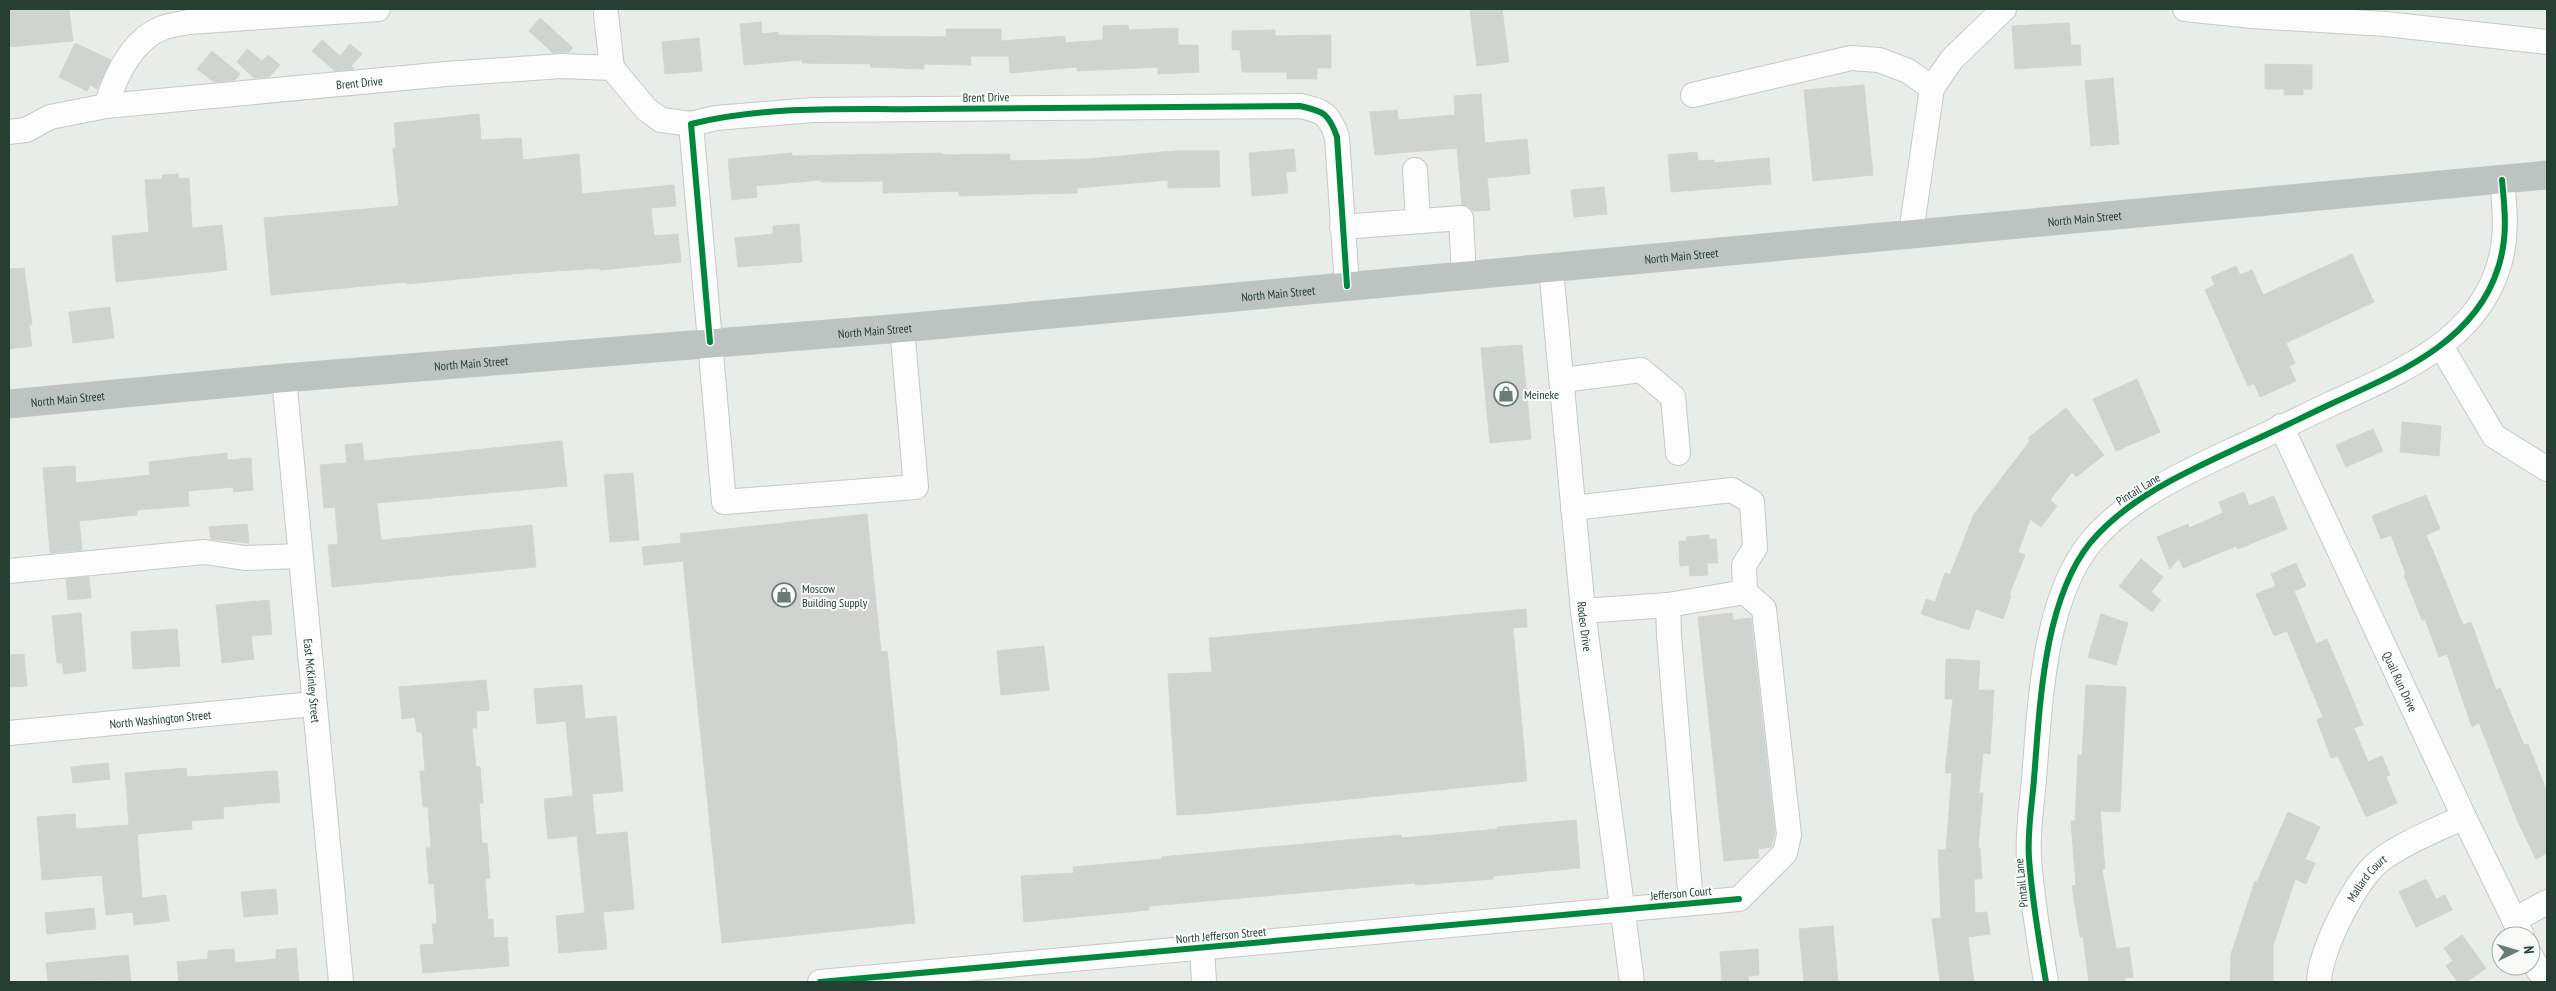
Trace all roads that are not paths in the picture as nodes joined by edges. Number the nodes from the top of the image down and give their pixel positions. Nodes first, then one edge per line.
1 (378, 9) edge
2 (2004, 9) edge
3 (2185, 9) edge
4 (607, 11) edge
5 (2547, 42) edge
6 (612, 68) junction
7 (1932, 88) junction
8 (1694, 95) dead end
9 (106, 106) junction
10 (691, 124) junction
11 (9, 132) edge
12 (1415, 170) dead end
13 (2547, 175) edge
14 (2502, 180) junction
15 (1418, 220) junction
16 (1342, 227) junction
17 (1911, 233) junction
18 (1551, 269) junction
19 (1464, 276) junction
20 (1346, 286) junction
21 (902, 328) junction
22 (710, 342) junction
23 (2441, 346) junction
24 (284, 378) junction
25 (1563, 380) junction
26 (9, 404) edge
27 (2281, 426) junction
28 (1678, 453) dead end
29 (2547, 469) edge
30 (1574, 508) junction
31 (300, 556) junction
32 (9, 571) edge
33 (1745, 592) junction
34 (1668, 605) junction
35 (1582, 611) junction
36 (313, 704) junction
37 (9, 733) edge
38 (2464, 817) junction
39 (2547, 902) edge
40 (1691, 903) junction
41 (1624, 909) junction
42 (2517, 926) edge
43 (2520, 926) edge
44 (1202, 948) junction
45 (974, 976) edge
46 (341, 982) edge
47 (820, 982) edge
48 (1204, 982) edge
49 (1632, 982) edge
50 (2046, 982) edge
51 (2319, 982) edge

1 - 9 street
2 - 7 street
3 - 5 street
4 - 6 street
6 - 9 street, Brent Drive
6 - 10 street, Brent Drive
7 - 8 street
7 - 17 street
9 - 11 street, Brent Drive
10 - 16 street, Brent Drive
10 - 22 street
12 - 15 street
13 - 14 highway, North Main Street
14 - 17 highway, North Main Street
14 - 23 street, Pintail Lane
15 - 16 street
15 - 19 street
16 - 20 street, Brent Drive
17 - 18 highway, North Main Street
18 - 19 highway, North Main Street
18 - 25 street, Rodeo Drive
19 - 20 highway, North Main Street
20 - 21 highway, North Main Street
21 - 22 highway, North Main Street
21 - 22 street
22 - 24 highway, North Main Street
23 - 27 street, Pintail Lane
23 - 29 street
24 - 26 highway, North Main Street
24 - 31 street, East McKinley Street
25 - 28 street
25 - 30 street, Rodeo Drive
27 - 38 street, Quail Run Drive
27 - 50 street, Pintail Lane
30 - 33 street
30 - 35 street, Rodeo Drive
31 - 32 street
31 - 36 street, East McKinley Street
33 - 34 street
33 - 40 street, Jefferson Court
34 - 35 street
34 - 40 street
35 - 41 street, Rodeo Drive
36 - 37 street, North Washington Street
36 - 46 street, East McKinley Street
38 - 42 street, Quail Run Drive
38 - 51 street, Mallard Court
39 - 43 street
40 - 41 street, Jefferson Court
41 - 44 street, North Jefferson Street
41 - 49 street, Rodeo Drive
44 - 45 street, North Jefferson Street
44 - 48 street
45 - 47 street, North Jefferson Street

